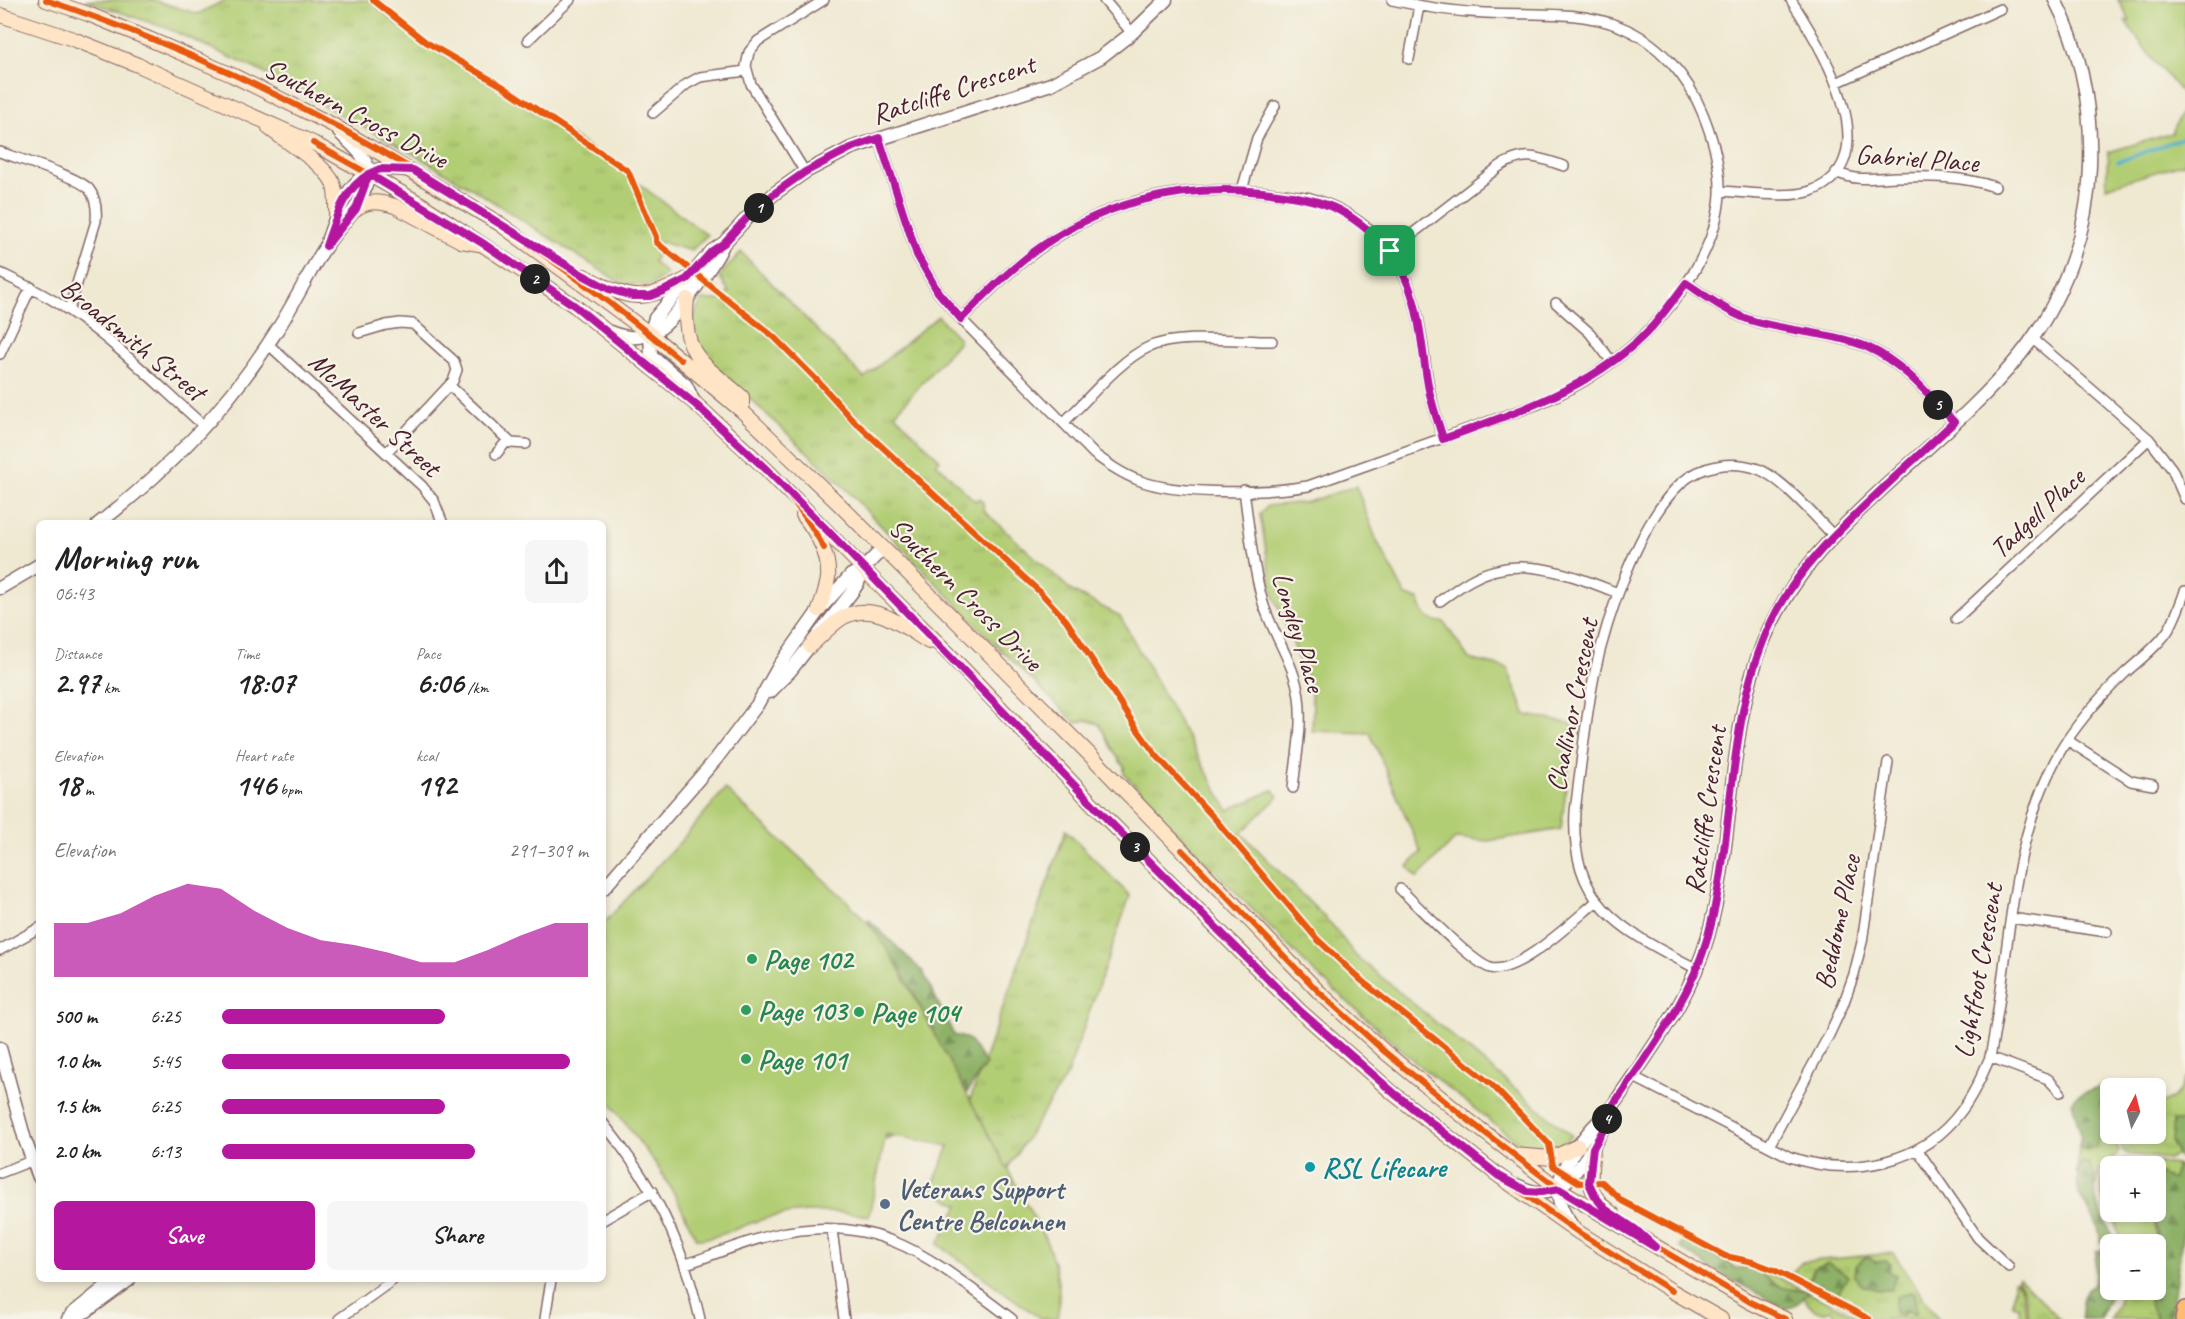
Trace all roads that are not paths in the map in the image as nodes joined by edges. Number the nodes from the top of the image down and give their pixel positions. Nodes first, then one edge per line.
1 (46, 0) edge
2 (570, 0) edge
3 (1104, 0) edge
4 (1166, 0) edge
5 (1392, 0) edge
6 (1791, 0) edge
7 (2055, 0) edge
8 (822, 1) edge
9 (1419, 6) junction
10 (2000, 9) dead end
11 (0, 15) edge
12 (1132, 33) junction
13 (528, 40) dead end
14 (1409, 59) dead end
15 (746, 70) junction
16 (1836, 83) junction
17 (1275, 106) dead end
18 (653, 113) dead end
19 (256, 117) junction
20 (331, 124) junction
21 (879, 138) junction
22 (0, 152) edge
23 (1564, 166) dead end
24 (413, 170) junction
25 (805, 172) junction
26 (1836, 172) junction
27 (369, 174) junction
28 (1995, 187) dead end
29 (1242, 190) junction
30 (1720, 190) junction
31 (356, 209) junction
32 (336, 216) junction
33 (528, 243) junction
34 (484, 244) junction
35 (326, 246) junction
36 (1390, 251) junction
37 (0, 273) edge
38 (692, 283) junction
39 (1686, 283) junction
40 (31, 287) junction
41 (687, 299) junction
42 (1556, 303) dead end
43 (69, 310) junction
44 (961, 319) junction
45 (603, 329) junction
46 (359, 333) dead end
47 (650, 334) junction
48 (2032, 339) junction
49 (1272, 341) dead end
50 (268, 344) junction
51 (0, 354) edge
52 (1612, 362) junction
53 (448, 386) junction
54 (696, 405) junction
55 (742, 411) junction
56 (1954, 422) junction
57 (1063, 423) junction
58 (204, 426) junction
59 (1443, 439) junction
60 (508, 440) junction
61 (2149, 440) junction
62 (526, 444) dead end
63 (386, 453) junction
64 (496, 454) dead end
65 (767, 470) junction
66 (1244, 490) junction
67 (2185, 499) edge
68 (103, 520) edge
69 (441, 520) edge
70 (1833, 535) junction
71 (883, 548) junction
72 (36, 567) edge
73 (863, 569) junction
74 (0, 588) edge
75 (2185, 591) edge
76 (1618, 593) junction
77 (1440, 601) dead end
78 (819, 610) junction
79 (1956, 619) dead end
80 (810, 646) junction
81 (949, 654) junction
82 (757, 705) junction
83 (2067, 740) junction
84 (1888, 762) dead end
85 (2153, 785) dead end
86 (1293, 788) dead end
87 (606, 886) edge
88 (1400, 889) dead end
89 (1597, 901) junction
90 (2011, 918) junction
91 (36, 930) edge
92 (2107, 932) dead end
93 (0, 950) edge
94 (1697, 969) junction
95 (0, 1048) edge
96 (1990, 1057) junction
97 (1632, 1076) junction
98 (2060, 1092) dead end
99 (1608, 1113) junction
100 (606, 1127) edge
101 (1578, 1146) junction
102 (1770, 1146) junction
103 (1593, 1148) junction
104 (1917, 1149) junction
105 (1513, 1155) junction
106 (32, 1161) junction
107 (36, 1170) edge
108 (0, 1173) edge
109 (1499, 1176) junction
110 (1559, 1189) junction
111 (653, 1191) junction
112 (606, 1218) edge
113 (832, 1230) junction
114 (1578, 1232) junction
115 (1655, 1247) junction
116 (686, 1264) junction
117 (2009, 1267) dead end
118 (390, 1282) edge
119 (551, 1282) edge
120 (115, 1283) edge
121 (2185, 1308) edge
122 (67, 1319) edge
123 (339, 1319) edge
124 (545, 1319) edge
125 (700, 1319) edge
126 (844, 1319) edge
127 (1012, 1319) edge
128 (1721, 1319) edge
129 (1785, 1319) edge
130 (2183, 1319) edge

1 - 20 main road, Southern Cross Drive
2 - 13 street
3 - 12 street
4 - 12 street, Ratcliffe Crescent
5 - 9 street
6 - 16 street
7 - 48 street, Ratcliffe Crescent
8 - 15 street
9 - 14 street
9 - 30 street
10 - 16 street
11 - 19 main road, Southern Cross Drive
12 - 21 street, Ratcliffe Crescent
15 - 18 street
15 - 25 street
16 - 26 street
17 - 29 street
19 - 27 main road, Southern Cross Drive
19 - 32 main road
20 - 24 main road, Southern Cross Drive
20 - 27 street
21 - 25 street, Ratcliffe Crescent
21 - 44 street
22 - 43 street
23 - 36 street
24 - 27 street
24 - 33 main road, Southern Cross Drive
25 - 38 street, Ratcliffe Crescent
26 - 28 street, Gabriel Place
26 - 30 street
27 - 31 street
27 - 32 street
27 - 34 main road, Southern Cross Drive
29 - 36 street
29 - 44 street
30 - 39 street
31 - 34 main road
31 - 35 street
32 - 35 street
33 - 38 main road
33 - 47 main road, Southern Cross Drive
34 - 45 main road, Southern Cross Drive
35 - 50 street
36 - 59 street
37 - 40 street, Broadsmith Street
38 - 41 street, Ratcliffe Crescent
38 - 47 street, Ratcliffe Crescent
39 - 52 street
39 - 56 street
40 - 43 street, Broadsmith Street
40 - 51 street
41 - 47 street, Ratcliffe Crescent
41 - 55 main road
42 - 52 street
43 - 58 street, Broadsmith Street
44 - 57 street
45 - 47 street
45 - 54 main road, Southern Cross Drive
46 - 53 street
47 - 54 street
47 - 55 main road, Southern Cross Drive
48 - 56 street, Ratcliffe Crescent
48 - 61 street
49 - 57 street
50 - 58 street
50 - 63 street, McMaster Street
52 - 59 street
53 - 60 street
53 - 63 street
54 - 65 main road, Southern Cross Drive
55 - 71 main road, Southern Cross Drive
56 - 70 street, Ratcliffe Crescent
57 - 66 street
58 - 68 street
59 - 66 street
60 - 62 street
60 - 64 street
61 - 67 street
61 - 79 street, Tadgell Place
63 - 69 street, McMaster Street
65 - 73 main road, Southern Cross Drive
65 - 78 main road
66 - 86 street, Longley Place
70 - 76 street, Challinor Crescent
70 - 94 street, Ratcliffe Crescent
71 - 73 street
71 - 105 main road, Southern Cross Drive
72 - 74 street
73 - 78 street
73 - 80 street
73 - 81 main road, Southern Cross Drive
75 - 83 street, Lightfoot Crescent
76 - 77 street
76 - 89 street, Challinor Crescent
78 - 82 street
80 - 81 main road
80 - 82 street
81 - 109 main road, Southern Cross Drive
82 - 87 street
83 - 85 street
83 - 90 street, Lightfoot Crescent
84 - 102 street, Beddome Place
88 - 89 street
89 - 94 street, Challinor Crescent
90 - 92 street
90 - 96 street, Lightfoot Crescent
91 - 93 street
94 - 97 street, Ratcliffe Crescent
95 - 106 street
96 - 98 street
96 - 104 street, Lightfoot Crescent
97 - 99 street, Ratcliffe Crescent
97 - 102 street, Lightfoot Crescent
99 - 101 street, Ratcliffe Crescent
99 - 103 street, Ratcliffe Crescent
100 - 111 street
101 - 105 main road
101 - 110 street, Ratcliffe Crescent
102 - 104 street, Lightfoot Crescent
103 - 110 street, Ratcliffe Crescent
103 - 115 main road
104 - 117 street
105 - 110 main road, Southern Cross Drive
106 - 107 street
106 - 108 street
109 - 110 street
109 - 114 main road, Southern Cross Drive
110 - 114 street
110 - 115 main road, Southern Cross Drive
111 - 112 street
111 - 116 street
113 - 116 street
113 - 126 street
113 - 127 street
114 - 128 main road, Southern Cross Drive
115 - 129 main road, Southern Cross Drive
116 - 125 street
118 - 123 street
119 - 124 street
120 - 122 street
121 - 130 main road

